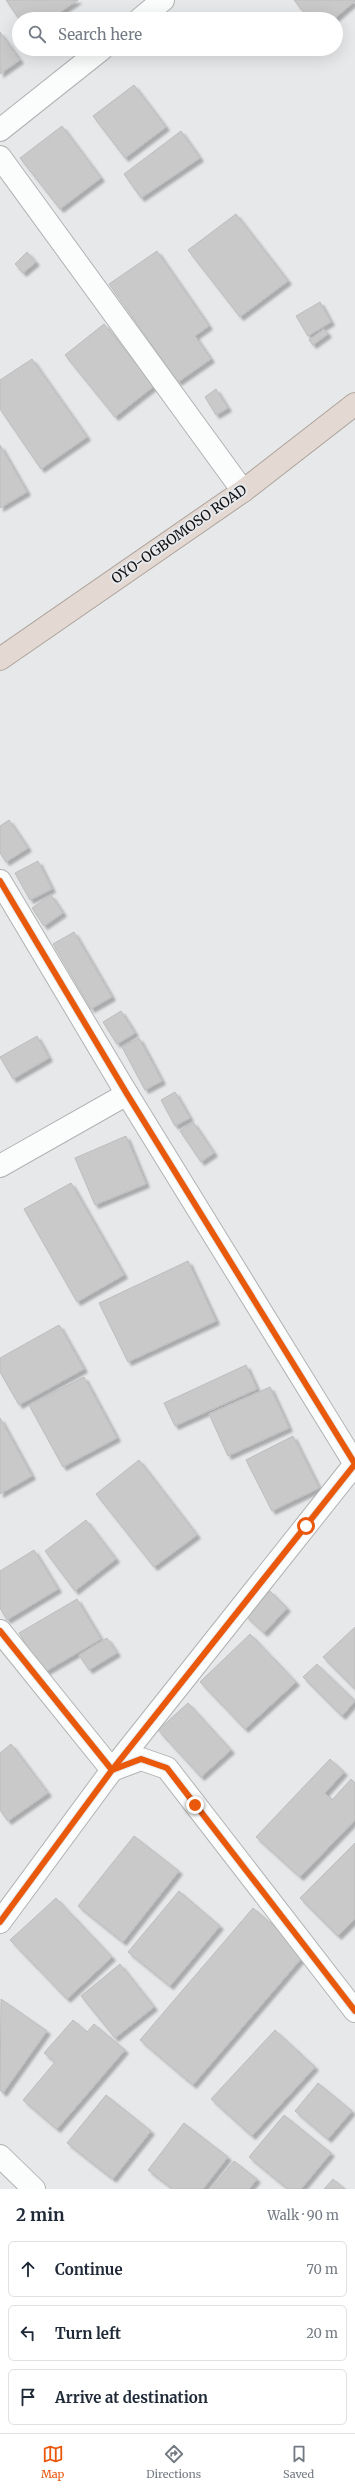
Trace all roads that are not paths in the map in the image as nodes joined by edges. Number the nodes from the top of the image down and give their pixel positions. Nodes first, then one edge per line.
1 (164, 0) edge
2 (149, 12) edge
3 (93, 56) edge
4 (0, 130) edge
5 (0, 156) edge
6 (355, 404) edge
7 (243, 491) junction
8 (0, 658) edge
9 (0, 881) edge
10 (127, 1094) junction
11 (0, 1166) edge
12 (355, 1464) edge
13 (0, 1631) edge
14 (112, 1770) junction
15 (0, 1922) edge
16 (355, 2011) edge
17 (0, 2156) edge
18 (34, 2189) edge

1 - 2 street
3 - 4 street
5 - 7 street
6 - 7 highway, OYO-OGBOMOSO ROAD
7 - 8 highway, OYO-OGBOMOSO ROAD
9 - 10 street
10 - 11 street
10 - 12 street
12 - 14 street
13 - 14 street
14 - 15 street
14 - 16 street
17 - 18 street

